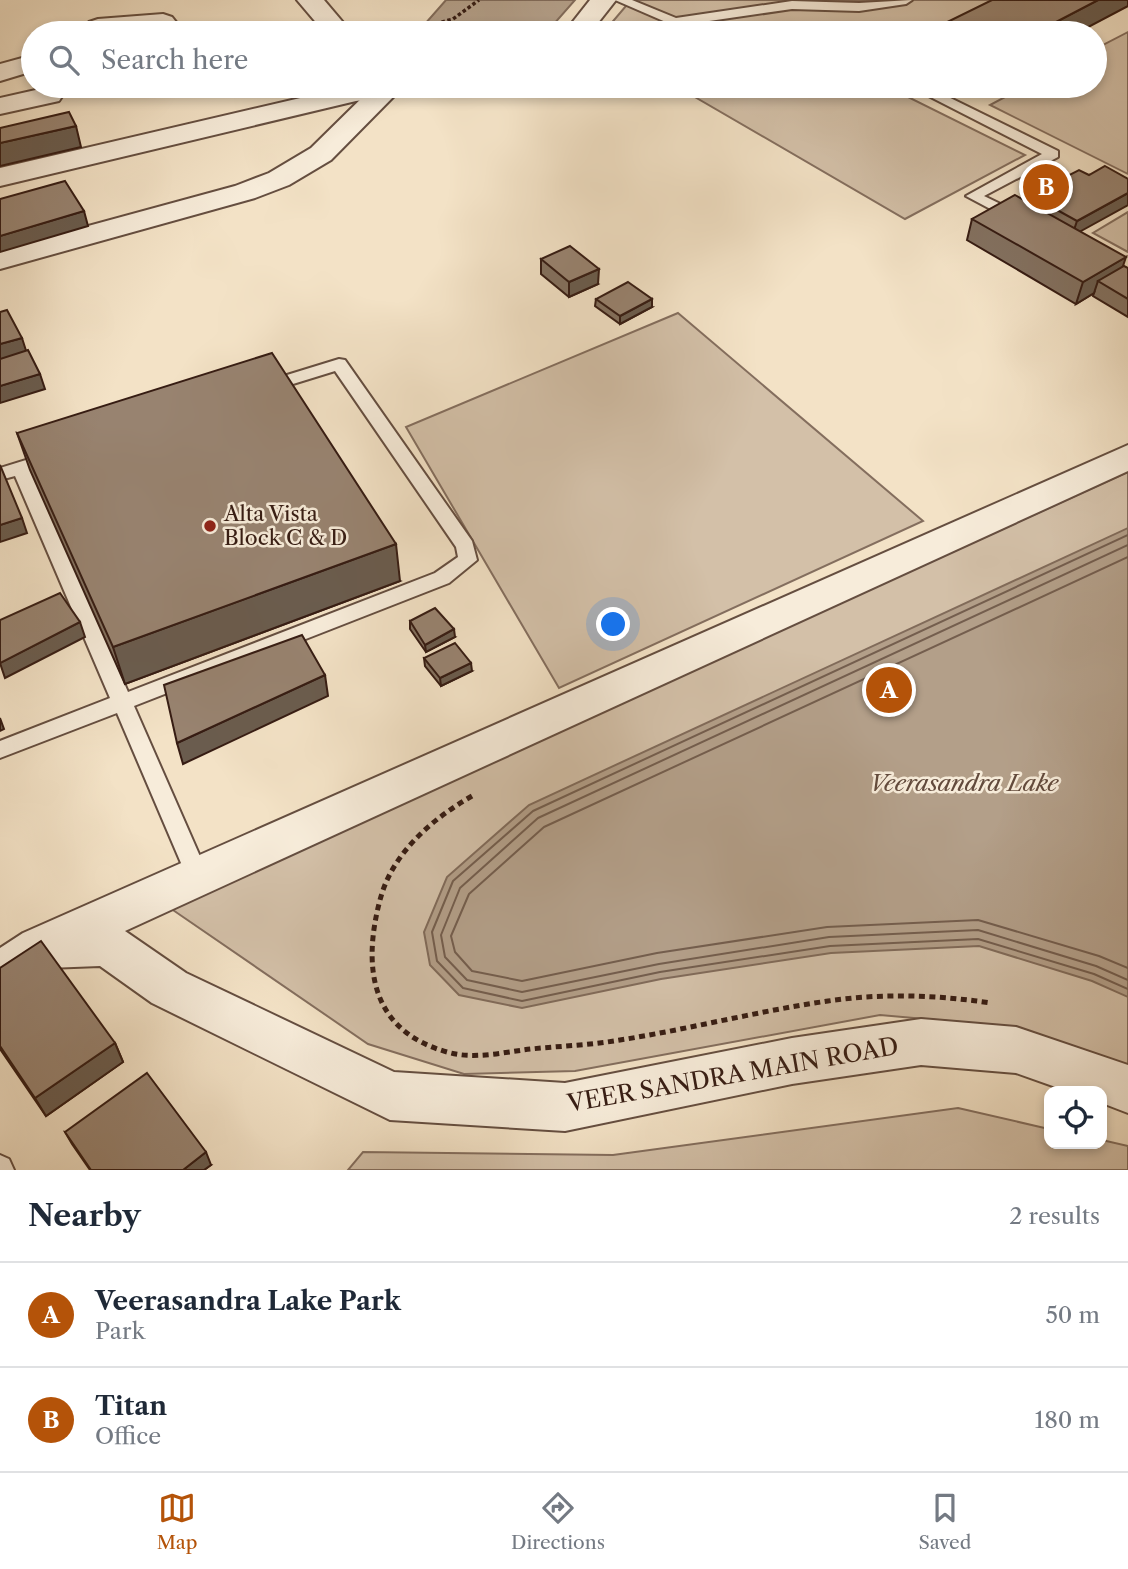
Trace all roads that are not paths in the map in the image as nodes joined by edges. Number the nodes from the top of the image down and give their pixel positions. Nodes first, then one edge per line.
1 (90, 0) edge
2 (310, 0) edge
3 (603, 0) edge
4 (621, 0) edge
5 (906, 0) edge
6 (94, 21) edge
7 (328, 21) edge
8 (586, 21) edge
9 (673, 21) edge
10 (682, 21) edge
11 (0, 73) edge
12 (21, 78) edge
13 (21, 93) edge
14 (335, 98) edge
15 (382, 98) edge
16 (940, 98) edge
17 (0, 106) edge
18 (0, 177) edge
19 (1032, 225) edge
20 (0, 260) edge
21 (246, 394) edge
22 (74, 451) edge
23 (1128, 457) edge
24 (22, 468) junction
25 (0, 474) edge
26 (121, 702) junction
27 (0, 750) edge
28 (198, 877) junction
29 (40, 948) junction
30 (0, 974) edge
31 (1128, 1089) edge

1 - 6 street
2 - 7 street
3 - 8 street
4 - 9 lane
5 - 10 lane
11 - 12 street
13 - 17 street
14 - 18 street
15 - 20 street
16 - 19 lane
21 - 26 lane
22 - 24 lane
23 - 28 street
24 - 25 lane
24 - 26 lane
26 - 27 lane
26 - 28 lane
28 - 29 street
29 - 30 street
29 - 31 street, VEER SANDRA MAIN ROAD

